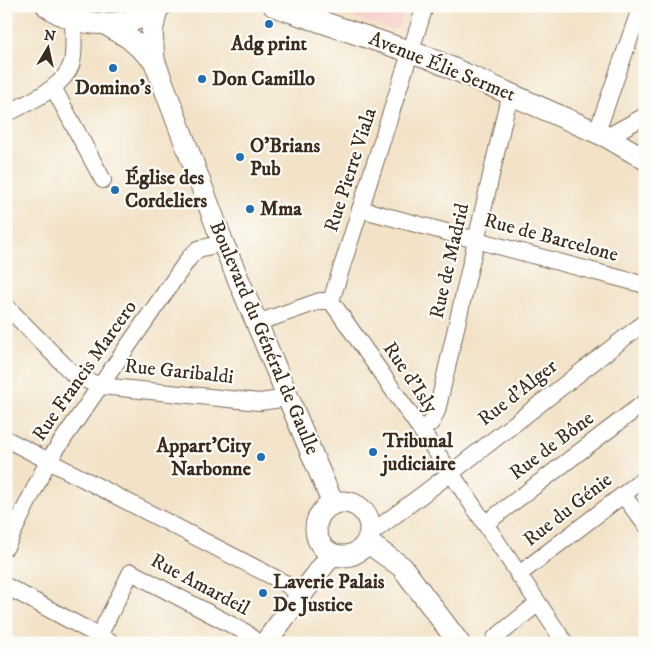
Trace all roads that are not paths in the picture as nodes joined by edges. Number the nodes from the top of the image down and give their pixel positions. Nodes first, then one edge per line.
1 (48, 6) edge
2 (274, 6) edge
3 (425, 6) edge
4 (641, 6) edge
5 (159, 8) edge
6 (73, 19) junction
7 (105, 24) junction
8 (411, 51) junction
9 (154, 60) junction
10 (54, 89) junction
11 (512, 96) junction
12 (6, 114) edge
13 (645, 116) edge
14 (602, 134) junction
15 (645, 159) edge
16 (103, 180) dead end
17 (360, 209) junction
18 (476, 240) junction
19 (223, 243) junction
20 (645, 285) edge
21 (331, 301) junction
22 (6, 306) edge
23 (645, 322) edge
24 (257, 324) junction
25 (101, 386) junction
26 (289, 398) junction
27 (645, 402) edge
28 (420, 430) junction
29 (6, 438) edge
30 (48, 461) junction
31 (451, 473) junction
32 (645, 478) edge
33 (623, 495) junction
34 (333, 504) junction
35 (485, 524) junction
36 (645, 524) edge
37 (368, 538) junction
38 (6, 547) edge
39 (332, 554) junction
40 (518, 575) junction
41 (6, 586) edge
42 (301, 596) junction
43 (537, 604) junction
44 (105, 640) edge
45 (258, 643) edge
46 (265, 643) edge
47 (458, 643) edge
48 (493, 643) edge
49 (565, 643) edge

1 - 6 main road
2 - 8 main road, Avenue Élie Sermet
3 - 8 street, Rue Pierre Viala
4 - 14 street
5 - 7 main road
5 - 9 main road, Boulevard du Général de Gaulle
6 - 7 main road
6 - 10 street
7 - 9 main road, Boulevard du Général de Gaulle
8 - 11 main road, Avenue Élie Sermet
8 - 17 street, Rue Pierre Viala
9 - 19 main road, Boulevard du Général de Gaulle
10 - 12 street
10 - 16 street
11 - 14 main road, Avenue Élie Sermet
11 - 18 street, Rue de Madrid
13 - 14 street
14 - 15 main road, Avenue Élie Sermet
17 - 18 street, Rue de Barcelone
17 - 21 street, Rue Pierre Viala
18 - 20 street, Rue de Barcelone
18 - 28 street, Rue de Madrid
19 - 24 main road, Boulevard du Général de Gaulle
19 - 25 street, Rue Francis Marcero
21 - 24 street
21 - 28 street, Rue d'Isly
22 - 25 street, Rue Garibaldi
23 - 31 street, Rue d'Alger
24 - 26 main road, Boulevard du Général de Gaulle
25 - 26 street, Rue Garibaldi
25 - 30 street, Rue Francis Marcero
26 - 34 main road, Boulevard du Général de Gaulle
27 - 35 street, Rue de Bône
28 - 31 street, Rue d'Isly
29 - 30 street
30 - 38 street, Rue Francis Marcero
30 - 42 street
31 - 35 street, Rue d'Isly
31 - 37 street, Rue d'Alger
32 - 33 street, Rue du Génie
33 - 36 street
33 - 40 street, Rue du Génie
34 - 37 main road
34 - 39 main road
35 - 40 street, Rue d'Isly
37 - 39 main road
37 - 47 main road
39 - 42 main road
40 - 43 street, Rue d'Isly
41 - 44 street
42 - 46 main road
43 - 48 street
43 - 49 street, Rue d'Isly
44 - 45 street, Rue Amardeil

